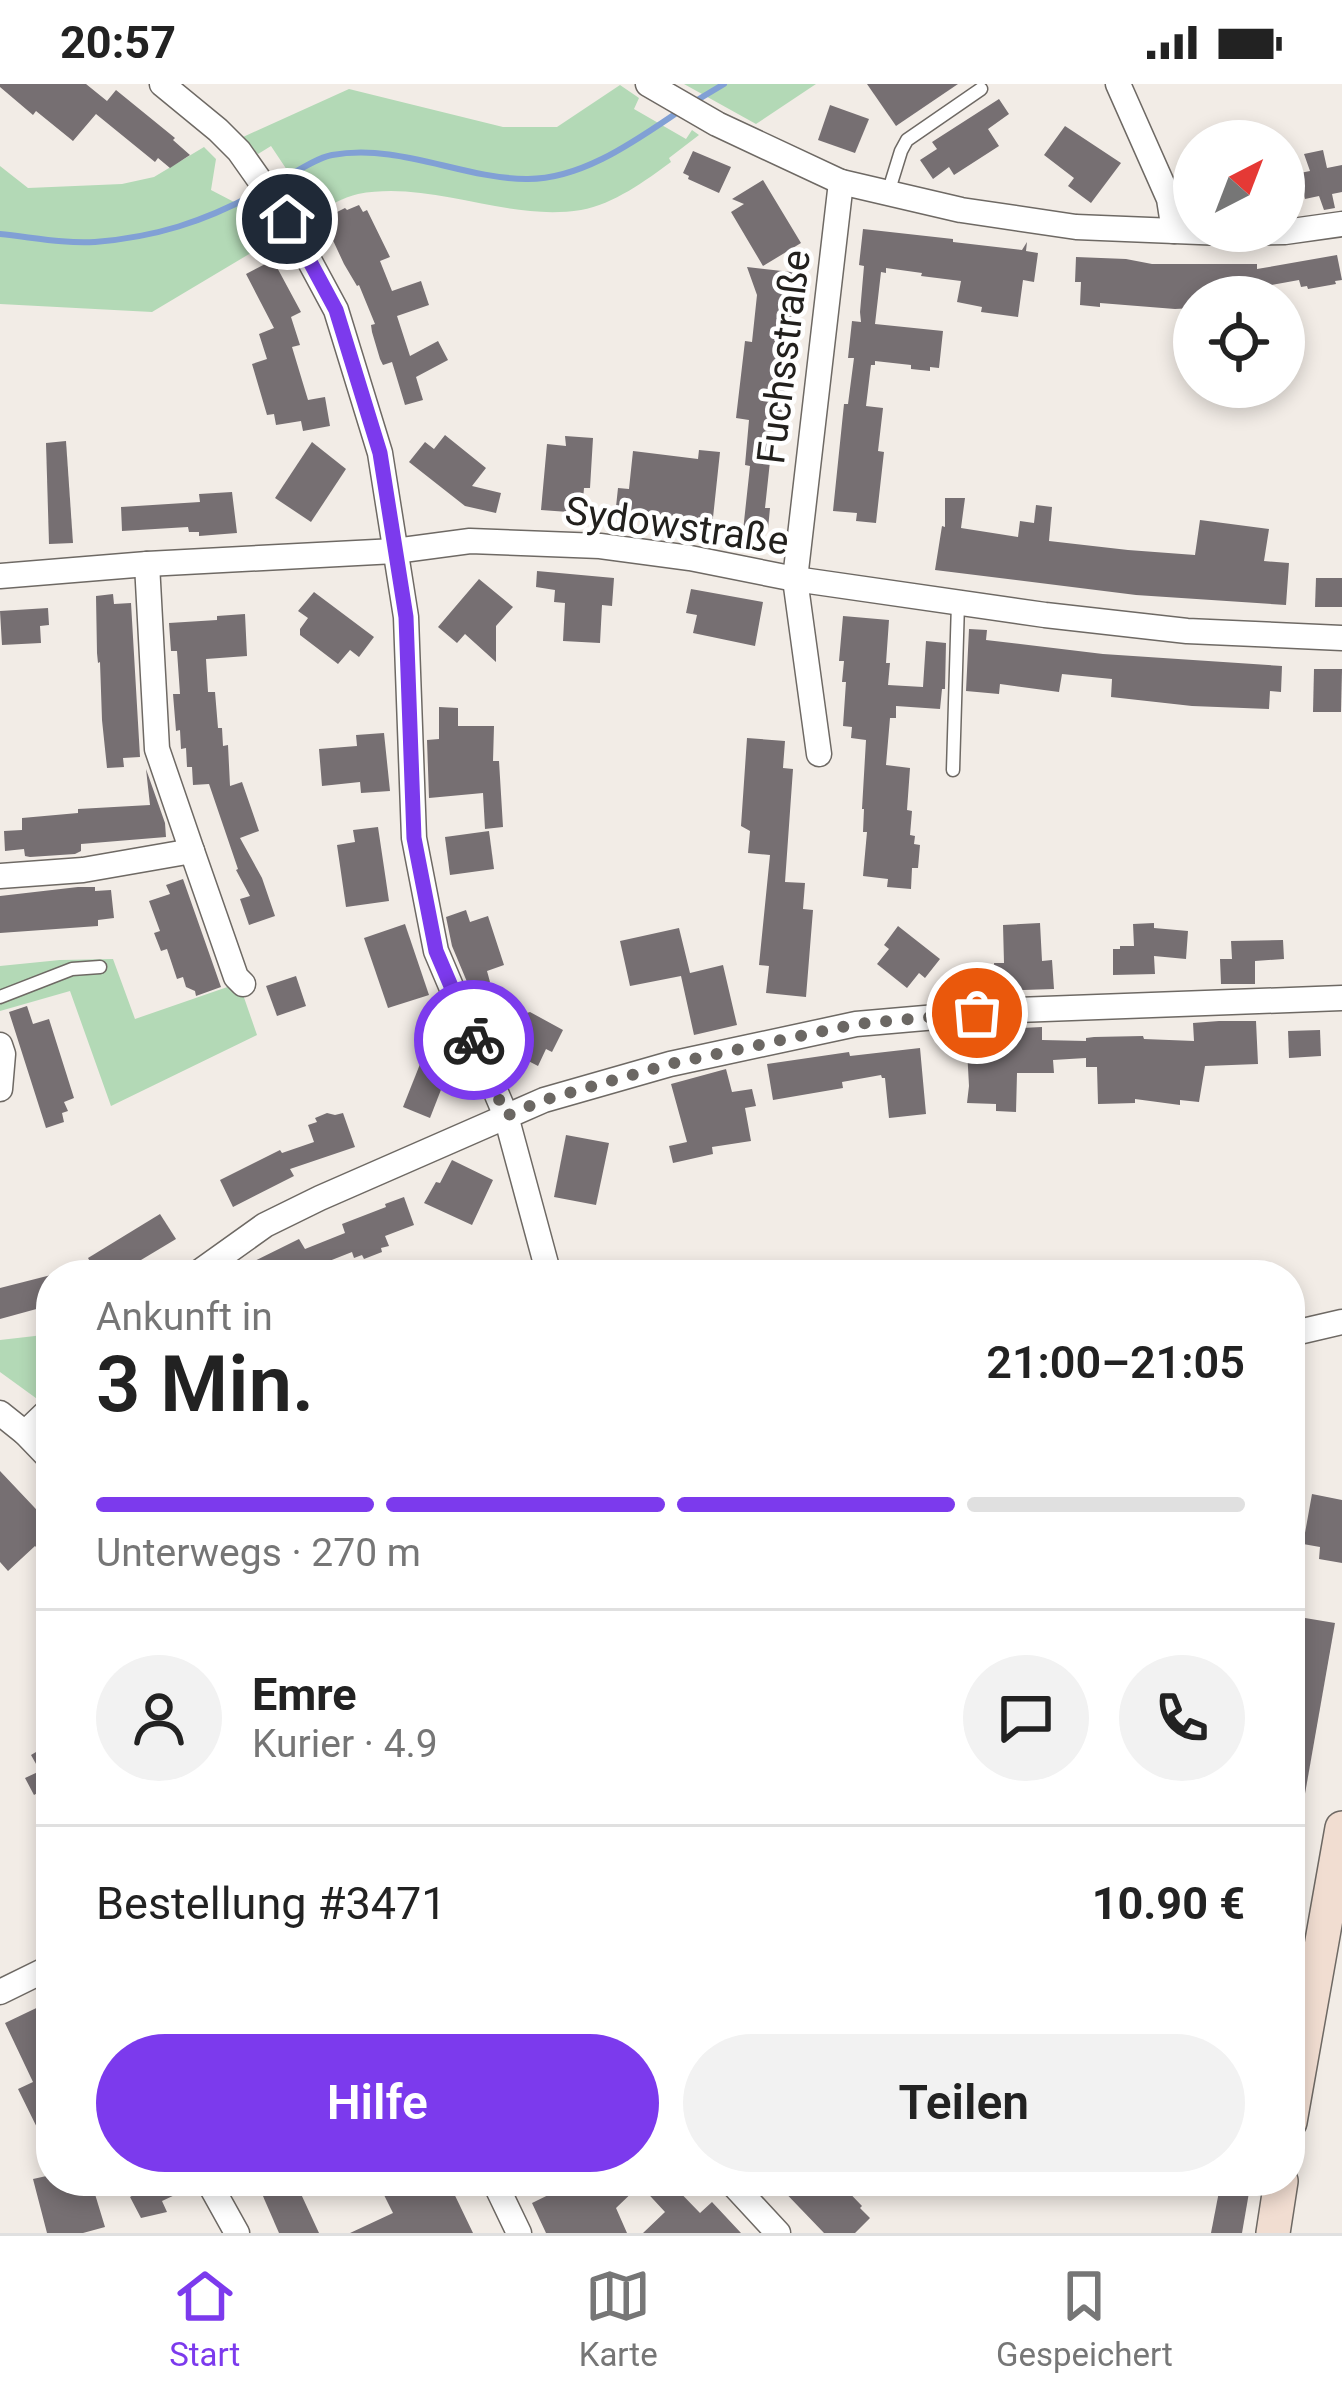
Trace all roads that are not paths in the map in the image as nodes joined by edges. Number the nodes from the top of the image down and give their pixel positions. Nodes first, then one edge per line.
1 (161, 84) edge
2 (1118, 84) edge
3 (650, 86) edge
4 (981, 89) dead end
5 (841, 182) junction
6 (888, 193) junction
7 (1342, 224) edge
8 (1173, 225) edge
9 (1305, 229) edge
10 (1173, 231) edge
11 (394, 551) junction
12 (147, 564) junction
13 (0, 576) edge
14 (795, 579) junction
15 (958, 603) junction
16 (1342, 638) edge
17 (819, 754) dead end
18 (953, 770) dead end
19 (192, 851) junction
20 (0, 876) edge
21 (100, 967) dead end
22 (243, 984) dead end
23 (0, 997) edge
24 (1342, 998) edge
25 (0, 1045) edge
26 (0, 1088) edge
27 (506, 1116) junction
28 (216, 1260) edge
29 (544, 1260) edge
30 (1342, 1322) edge
31 (1305, 1331) edge
32 (0, 1414) edge
33 (36, 1422) edge
34 (25, 1432) junction
35 (36, 1444) edge
36 (1342, 1828) edge
37 (36, 1974) edge
38 (0, 1992) edge
39 (1305, 2037) edge
40 (216, 2196) edge
41 (501, 2196) edge
42 (744, 2196) edge
43 (1279, 2196) edge
44 (237, 2233) edge
45 (519, 2233) edge
46 (778, 2233) edge
47 (1273, 2233) edge

1 - 11 street
2 - 8 street
3 - 5 street
4 - 6 lane
5 - 6 street
5 - 14 street, Fuchsstraße
6 - 10 street
7 - 9 street
11 - 12 street, Sydowstraße
11 - 14 street, Sydowstraße
11 - 27 street
12 - 13 street, Sydowstraße
12 - 19 street
14 - 15 street, Sydowstraße
14 - 17 street, Fuchsstraße
15 - 16 street, Sydowstraße
15 - 18 lane
19 - 20 street
19 - 22 street
21 - 23 lane
24 - 27 street
25 - 26 street
27 - 28 street
27 - 29 street
30 - 31 street
32 - 34 street
33 - 34 street
34 - 35 street
36 - 39 street
37 - 38 street
40 - 44 street
41 - 45 street
42 - 46 street
43 - 47 street

